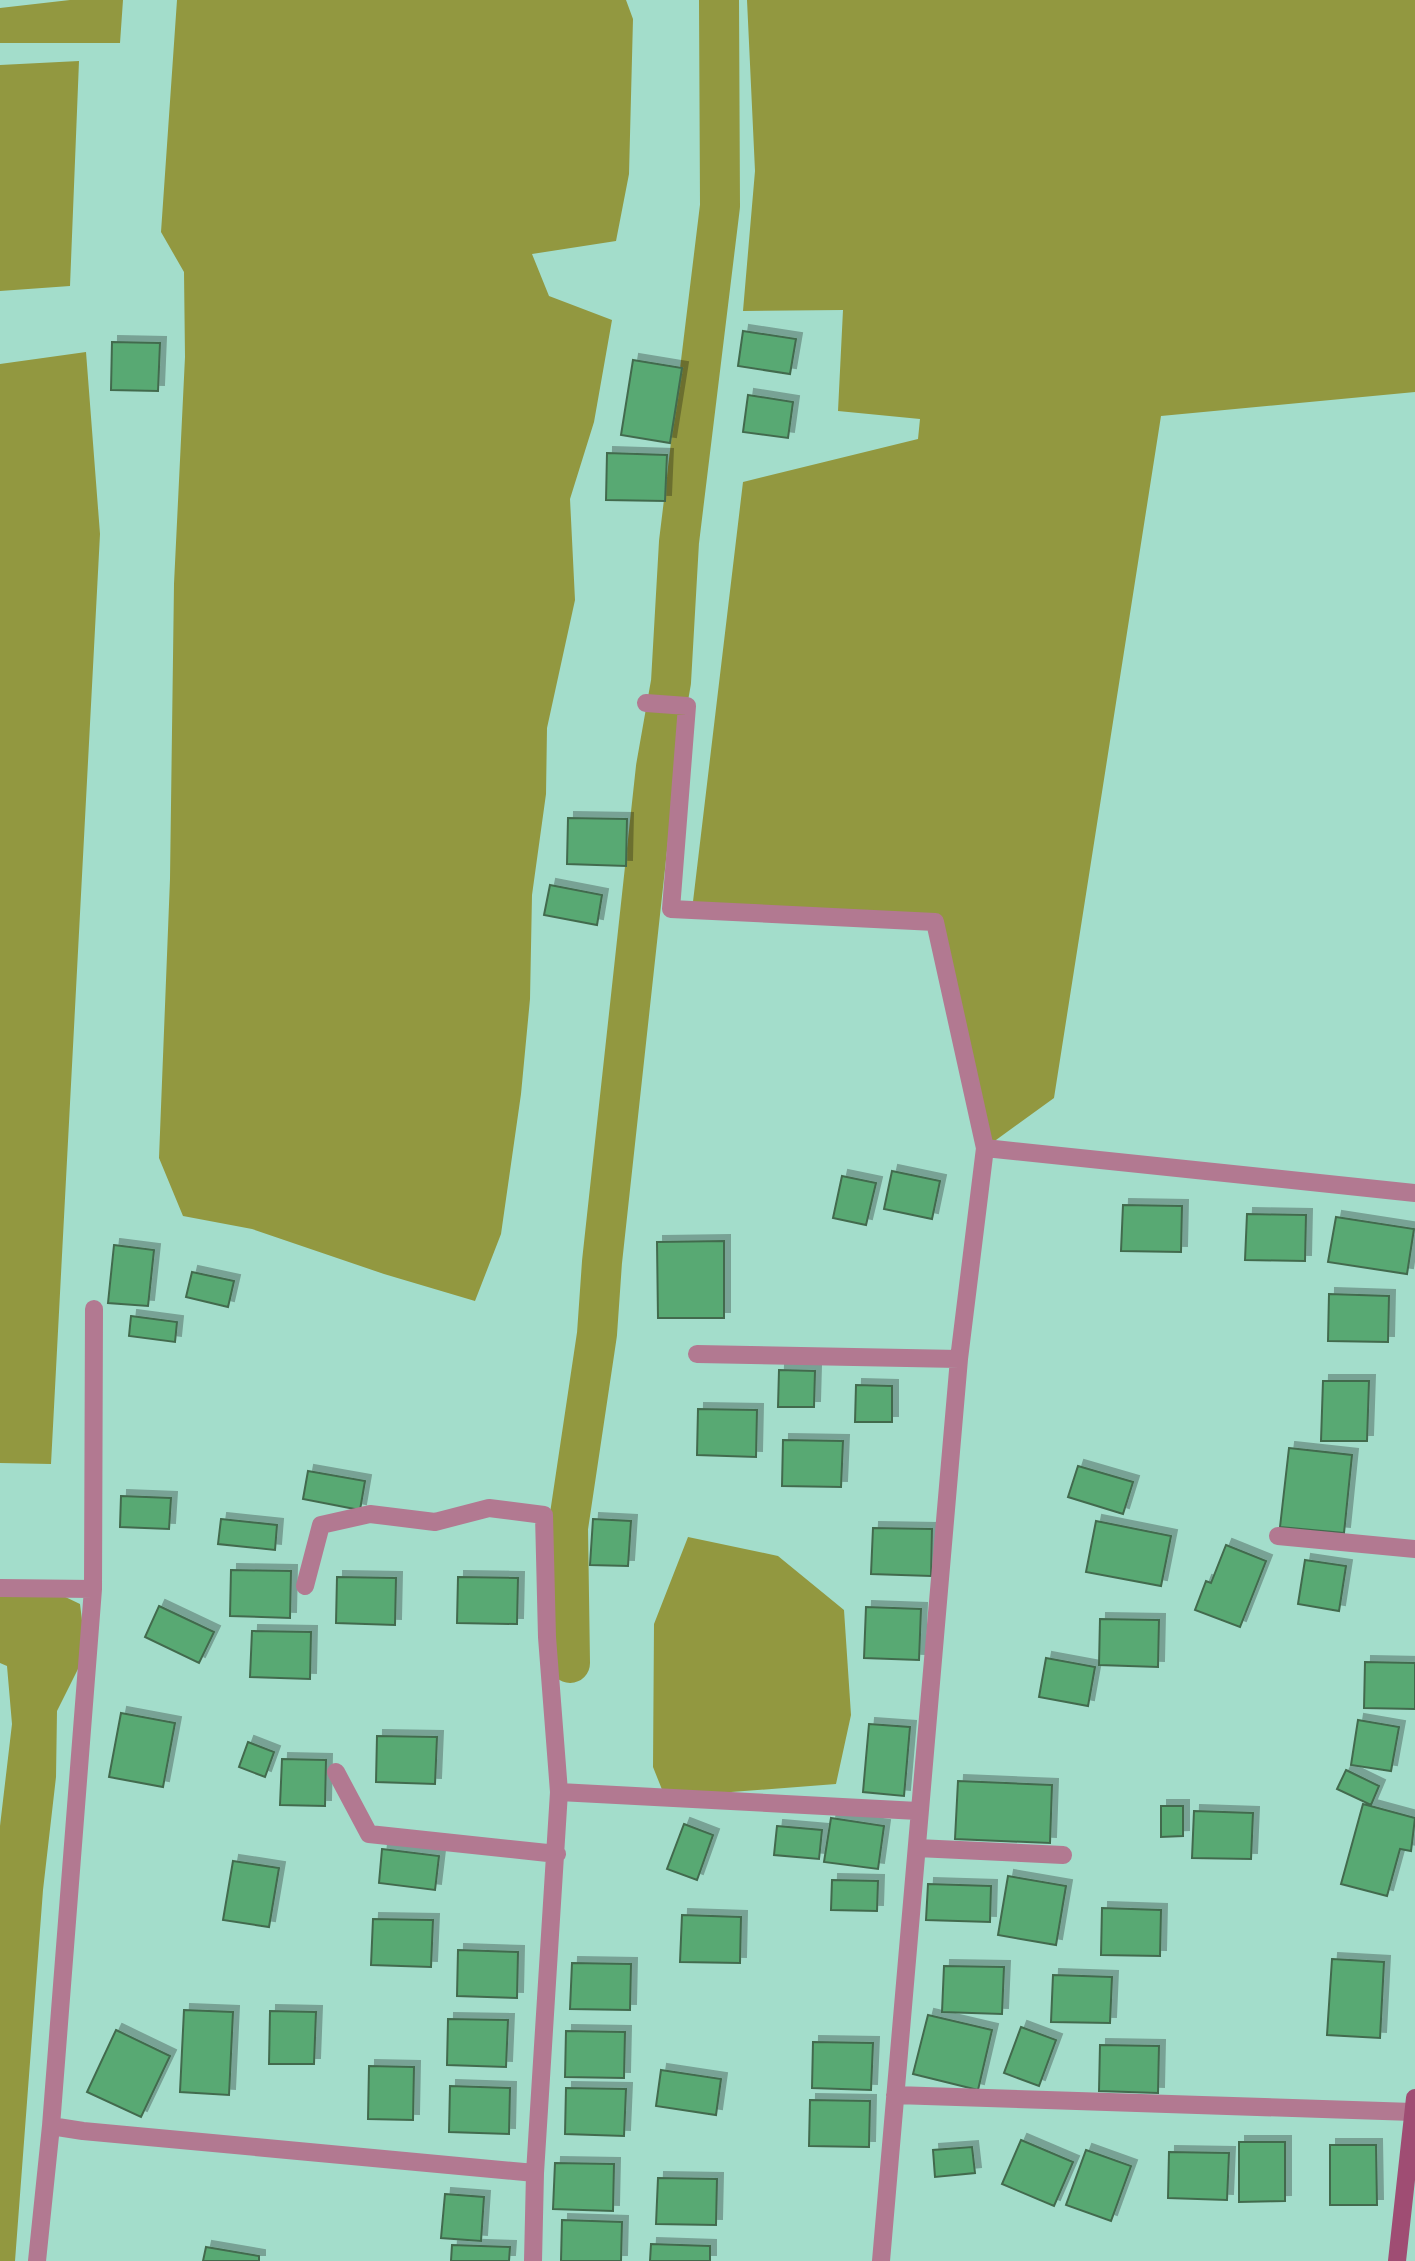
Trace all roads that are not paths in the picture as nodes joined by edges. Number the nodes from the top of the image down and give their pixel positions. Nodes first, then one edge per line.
1 (646, 703) dead end
2 (985, 1148) junction
3 (1415, 1193) edge
4 (94, 1309) dead end
5 (697, 1354) dead end
6 (959, 1359) junction
7 (1279, 1536) dead end
8 (1415, 1549) edge
9 (305, 1586) dead end
10 (0, 1588) edge
11 (93, 1590) junction
12 (336, 1772) dead end
13 (559, 1791) junction
14 (919, 1811) junction
15 (917, 1848) junction
16 (557, 1854) junction
17 (1063, 1855) dead end
18 (895, 2095) junction
19 (1414, 2105) edge
20 (51, 2126) junction
21 (1413, 2138) edge
22 (536, 2173) junction
23 (37, 2261) edge
24 (533, 2261) edge
25 (881, 2261) edge
26 (1397, 2261) edge

1 - 2 street
2 - 3 street
2 - 6 street
4 - 11 street
5 - 6 street
6 - 14 street
7 - 8 street
9 - 13 street
10 - 11 street
11 - 20 street
12 - 16 street
13 - 14 street
13 - 16 street
14 - 15 street
15 - 17 street
15 - 18 street
16 - 22 street
18 - 19 street
18 - 25 street
19 - 21 main road
20 - 22 street
20 - 23 street
21 - 26 main road
22 - 24 street

